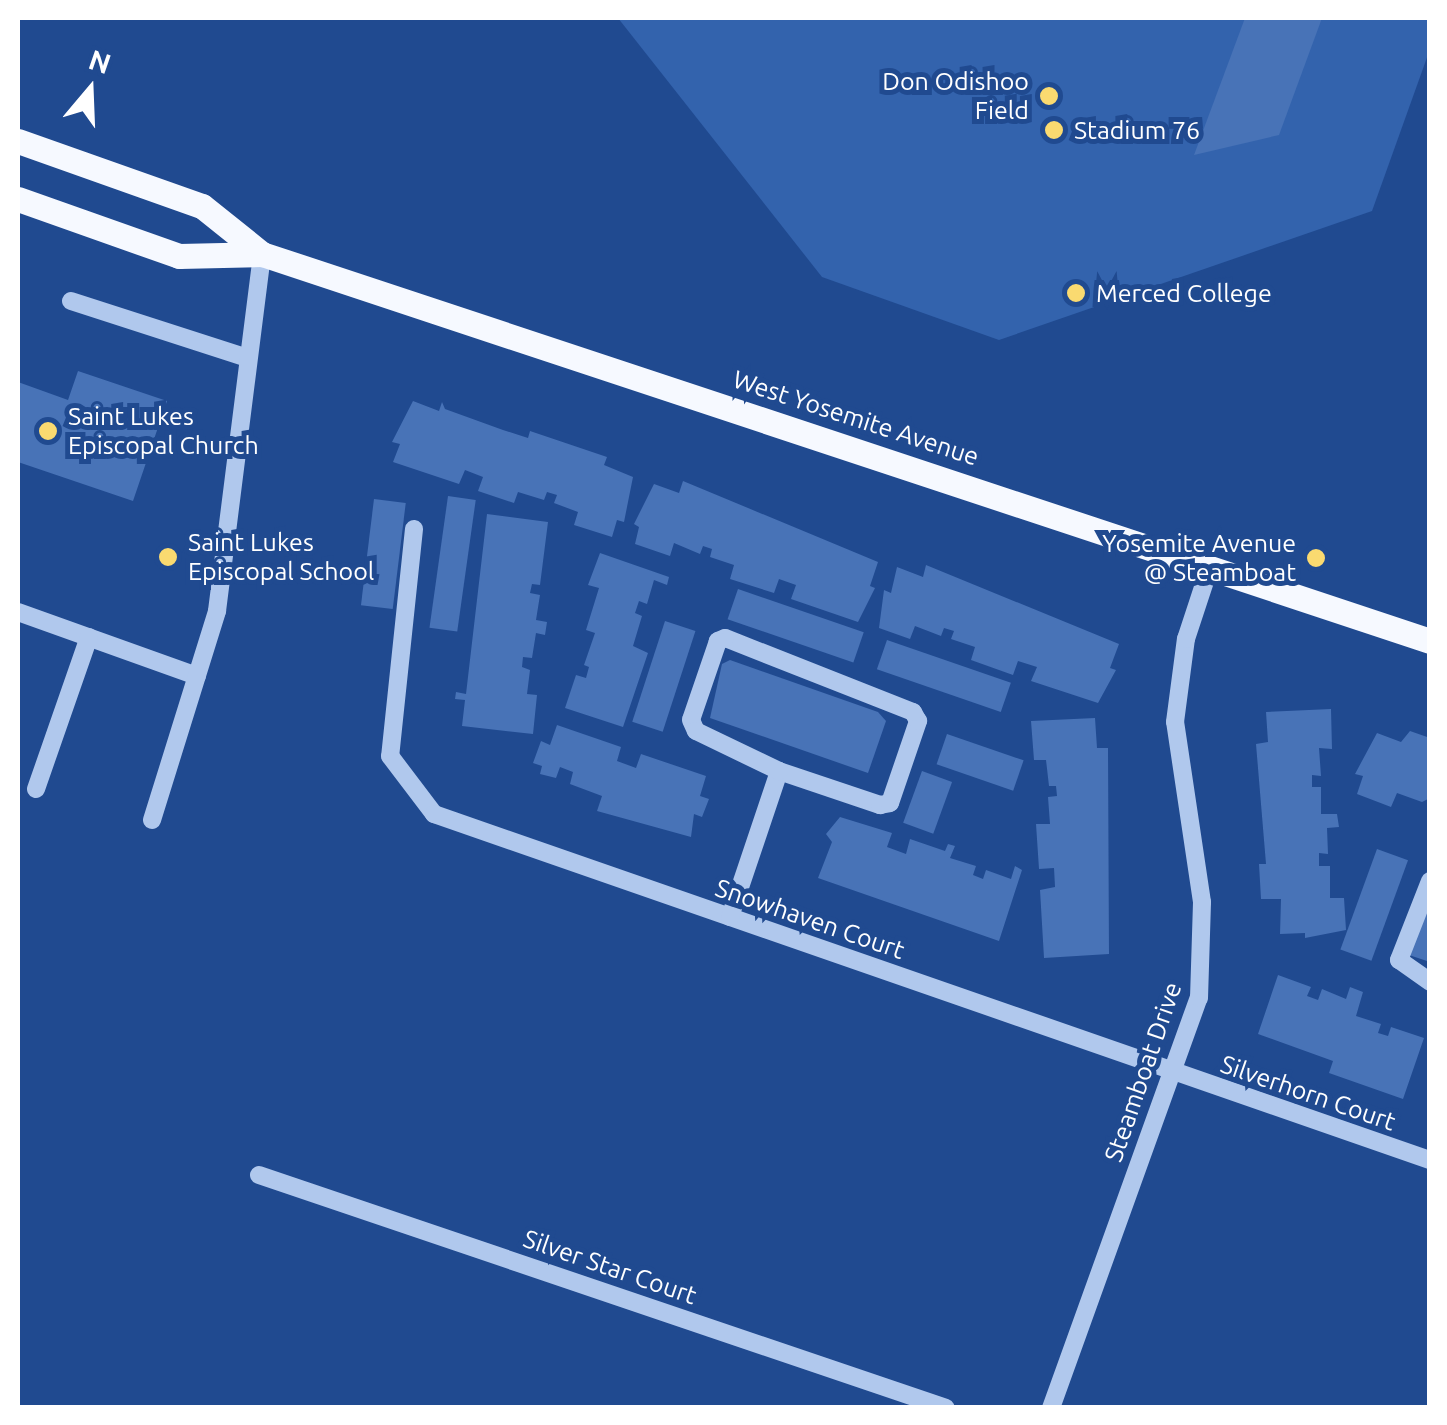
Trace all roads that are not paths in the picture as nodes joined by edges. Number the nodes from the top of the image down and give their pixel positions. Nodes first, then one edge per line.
1 (18, 141) edge
2 (18, 199) edge
3 (262, 254) junction
4 (71, 301) dead end
5 (248, 358) junction
6 (414, 529) dead end
7 (1210, 566) junction
8 (18, 612) edge
9 (89, 637) junction
10 (1430, 641) edge
11 (196, 676) junction
12 (779, 771) junction
13 (36, 789) dead end
14 (152, 820) dead end
15 (1430, 881) edge
16 (730, 918) junction
17 (1430, 982) edge
18 (1170, 1072) junction
19 (1430, 1160) edge
20 (259, 1175) dead end
21 (946, 1408) edge
22 (1051, 1408) edge

1 - 3 main road, West Yosemite Avenue
2 - 3 main road, West Yosemite Avenue
3 - 5 street
3 - 7 main road, West Yosemite Avenue
4 - 5 street
5 - 11 street
6 - 16 street, Snowhaven Court
7 - 10 main road, West Yosemite Avenue
7 - 18 street, Steamboat Drive
8 - 9 street
9 - 11 street
9 - 13 street
11 - 14 street
12 - 12 street
12 - 16 street
15 - 17 street
16 - 18 street, Snowhaven Court
18 - 19 street, Silverhorn Court
18 - 22 street, Steamboat Drive
20 - 21 street, Silver Star Court

